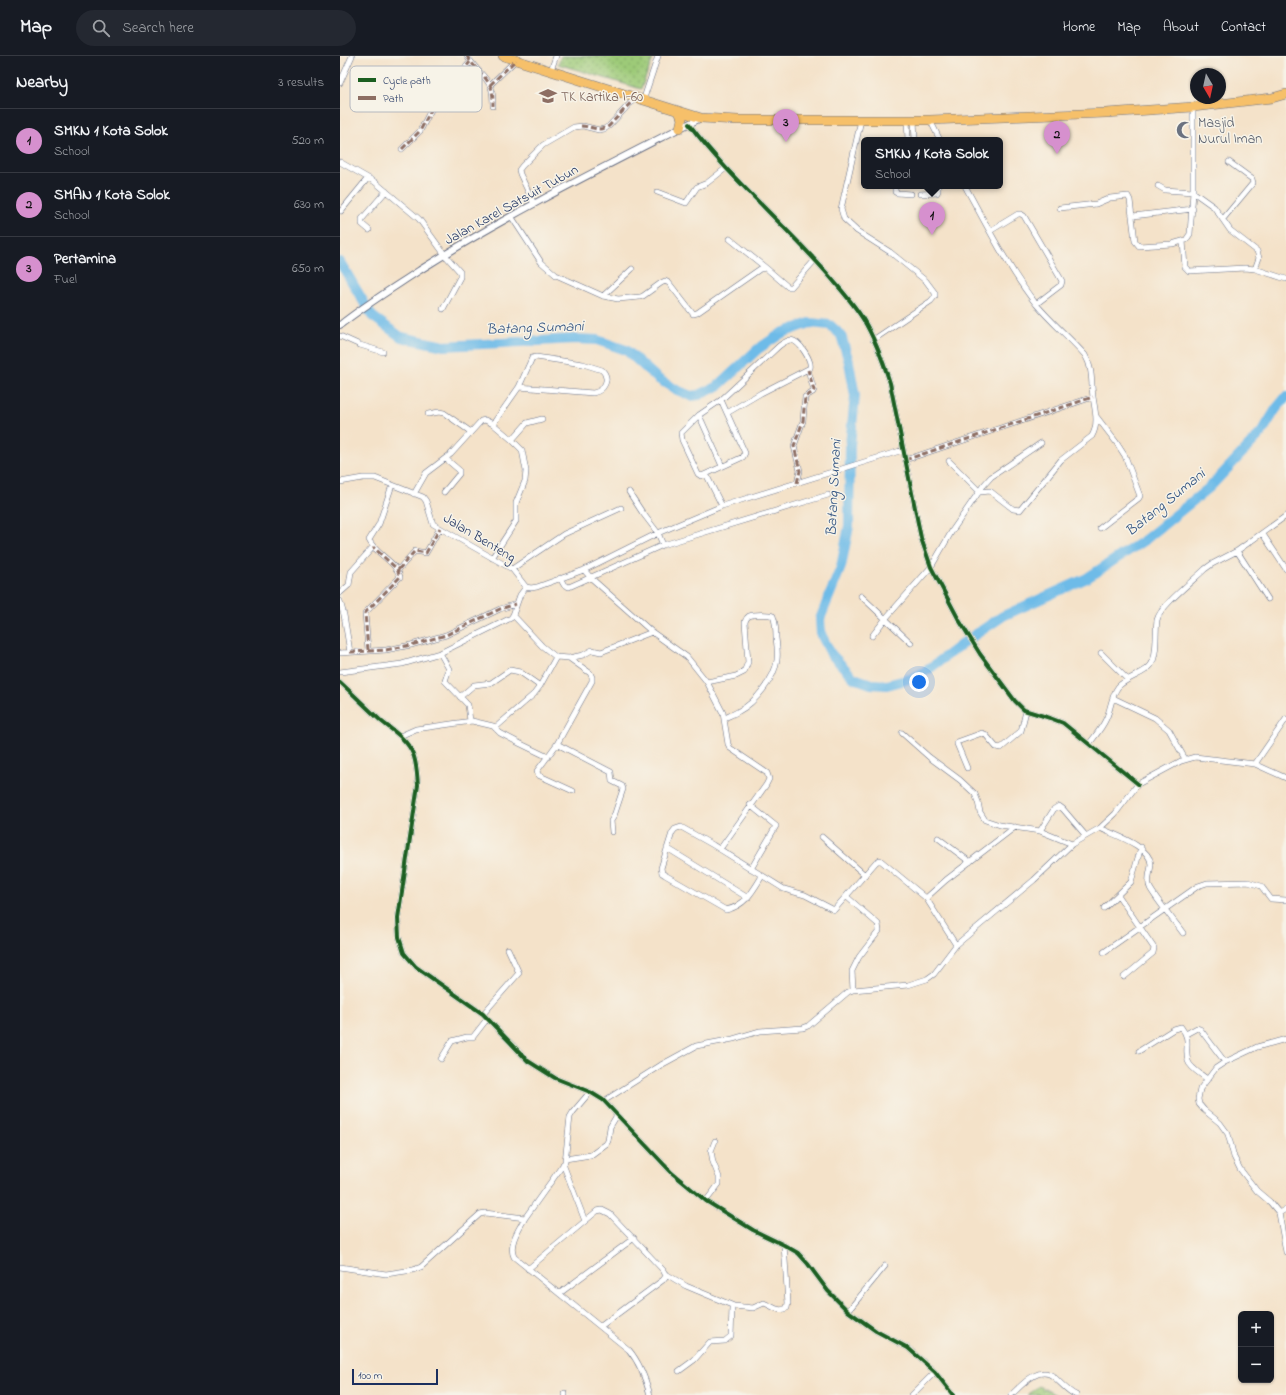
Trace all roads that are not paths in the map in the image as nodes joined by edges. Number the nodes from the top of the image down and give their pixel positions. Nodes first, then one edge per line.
1 (352, 56) edge
2 (467, 56) edge
3 (503, 56) edge
4 (556, 56) edge
5 (658, 56) edge
6 (516, 60) junction
7 (470, 62) junction
8 (467, 66) edge
9 (473, 66) edge
10 (551, 70) junction
11 (482, 76) edge
12 (340, 83) edge
13 (490, 85) junction
14 (1286, 94) edge
15 (639, 99) junction
16 (493, 106) dead end
17 (1193, 107) junction
18 (679, 111) junction
19 (430, 112) edge
20 (701, 118) junction
21 (861, 120) junction
22 (911, 120) junction
23 (930, 120) junction
24 (689, 124) junction
25 (680, 128) junction
26 (908, 137) edge
27 (914, 137) edge
28 (938, 137) edge
29 (402, 149) dead end
30 (340, 162) edge
31 (1228, 162) dead end
32 (726, 168) junction
33 (368, 178) junction
34 (1158, 186) dead end
35 (896, 189) edge
36 (938, 189) edge
37 (967, 189) edge
38 (386, 191) junction
39 (657, 192) dead end
40 (1194, 192) junction
41 (911, 194) dead end
42 (920, 194) dead end
43 (534, 204) junction
44 (1060, 208) dead end
45 (1192, 209) junction
46 (341, 211) dead end
47 (511, 216) junction
48 (1133, 216) junction
49 (1223, 219) junction
50 (369, 230) dead end
51 (990, 231) junction
52 (730, 239) dead end
53 (1184, 241) junction
54 (445, 255) junction
55 (816, 260) junction
56 (766, 268) junction
57 (632, 269) dead end
58 (1255, 269) junction
59 (1286, 279) edge
60 (603, 296) junction
61 (1036, 304) junction
62 (442, 308) dead end
63 (340, 325) edge
64 (340, 336) edge
65 (873, 340) junction
66 (383, 352) dead end
67 (808, 370) junction
68 (519, 387) junction
69 (1093, 397) junction
70 (721, 400) junction
71 (727, 413) junction
72 (428, 414) dead end
73 (699, 415) junction
74 (1096, 416) junction
75 (542, 419) dead end
76 (493, 424) junction
77 (471, 432) junction
78 (512, 440) junction
79 (1041, 443) dead end
80 (904, 450) junction
81 (446, 459) junction
82 (905, 460) junction
83 (949, 461) dead end
84 (722, 466) junction
85 (706, 474) junction
86 (340, 482) edge
87 (797, 483) junction
88 (392, 485) junction
89 (444, 492) dead end
90 (629, 492) dead end
91 (980, 492) junction
92 (414, 494) junction
93 (828, 495) dead end
94 (722, 506) junction
95 (620, 508) dead end
96 (1286, 516) edge
97 (440, 528) junction
98 (1100, 528) dead end
99 (658, 533) junction
100 (1262, 533) junction
101 (663, 545) junction
102 (373, 547) junction
103 (1237, 551) junction
104 (492, 558) junction
105 (931, 567) junction
106 (512, 569) junction
107 (1286, 569) edge
108 (398, 570) junction
109 (584, 570) junction
110 (560, 578) junction
111 (591, 578) junction
112 (526, 587) junction
113 (340, 593) edge
114 (861, 596) dead end
115 (1268, 599) dead end
116 (340, 601) edge
117 (516, 604) junction
118 (513, 615) junction
119 (886, 618) junction
120 (652, 632) junction
121 (872, 636) dead end
122 (911, 643) dead end
123 (368, 650) junction
124 (350, 652) junction
125 (340, 653) edge
126 (440, 653) junction
127 (1100, 653) dead end
128 (556, 657) junction
129 (569, 658) junction
130 (340, 672) edge
131 (1127, 679) junction
132 (340, 682) edge
133 (707, 682) junction
134 (540, 686) junction
135 (460, 697) junction
136 (1113, 698) junction
137 (1026, 711) junction
138 (725, 718) junction
139 (1286, 719) edge
140 (470, 721) junction
141 (495, 728) junction
142 (902, 733) dead end
143 (400, 736) junction
144 (556, 744) junction
145 (1089, 744) junction
146 (548, 756) junction
147 (1185, 759) junction
148 (1255, 764) junction
149 (966, 768) dead end
150 (1286, 778) edge
151 (1138, 784) junction
152 (573, 791) dead end
153 (750, 805) junction
154 (1015, 827) junction
155 (1100, 828) junction
156 (612, 832) dead end
157 (1040, 832) junction
158 (1086, 836) junction
159 (822, 837) dead end
160 (938, 838) dead end
161 (1072, 844) junction
162 (1141, 847) junction
163 (667, 848) junction
164 (720, 849) junction
165 (970, 862) junction
166 (751, 868) junction
167 (865, 875) junction
168 (762, 876) junction
169 (1118, 895) junction
170 (847, 897) junction
171 (748, 898) junction
172 (926, 898) junction
173 (1286, 900) edge
174 (1104, 908) dead end
175 (1166, 909) junction
176 (1140, 927) junction
177 (1183, 933) dead end
178 (956, 945) junction
179 (508, 949) dead end
180 (1104, 952) dead end
181 (1124, 978) dead end
182 (853, 990) junction
183 (483, 1014) junction
184 (487, 1019) junction
185 (1186, 1034) junction
186 (1286, 1039) edge
187 (1138, 1051) dead end
188 (441, 1059) dead end
189 (1225, 1062) junction
190 (1207, 1079) junction
191 (590, 1092) junction
192 (604, 1101) junction
193 (617, 1115) junction
194 (715, 1141) dead end
195 (564, 1161) junction
196 (706, 1201) junction
197 (1286, 1209) edge
198 (1280, 1213) junction
199 (525, 1218) junction
200 (585, 1221) junction
201 (634, 1238) junction
202 (784, 1244) junction
203 (1286, 1252) edge
204 (885, 1266) dead end
205 (340, 1267) edge
206 (528, 1269) junction
207 (666, 1274) junction
208 (560, 1293) junction
209 (734, 1306) junction
210 (848, 1311) junction
211 (601, 1326) junction
212 (679, 1371) dead end
213 (935, 1372) junction
214 (950, 1394) edge
215 (650, 1395) edge
216 (912, 1395) edge
217 (1011, 1395) edge
218 (1076, 1395) edge

1 - 12 street
2 - 7 street
3 - 6 highway
4 - 10 street
5 - 15 street
6 - 10 highway
6 - 13 street
7 - 8 street
7 - 9 street
10 - 15 highway
11 - 13 street
13 - 16 street
14 - 17 highway
15 - 18 highway
15 - 43 street
17 - 23 highway
17 - 40 street
18 - 20 highway
18 - 25 highway
19 - 29 street
20 - 21 highway
20 - 24 street, Jalan Karel Satsuit Tubun
21 - 22 highway
21 - 65 street
22 - 23 highway
22 - 26 street
22 - 27 street
23 - 28 street
24 - 25 street, Jalan Karel Satsuit Tubun
24 - 32 street
25 - 43 street, Jalan Karel Satsuit Tubun
30 - 33 street
31 - 49 street
32 - 39 street
32 - 55 street
33 - 38 street
33 - 46 street
34 - 40 street
35 - 41 street
36 - 42 street
37 - 51 street
38 - 50 street
38 - 54 street
40 - 45 street
40 - 49 street
43 - 47 street, Jalan Karel Satsuit Tubun
44 - 48 street
45 - 48 street
45 - 53 street
47 - 54 street, Jalan Karel Satsuit Tubun
47 - 60 street
48 - 53 street
49 - 58 street
51 - 61 street
51 - 61 street
52 - 56 street
53 - 58 street
54 - 62 street
54 - 63 street, Jalan Karel Satsuit Tubun
55 - 56 street
55 - 65 street
56 - 60 street
57 - 60 street
58 - 59 street
61 - 69 street
64 - 66 street
65 - 80 street
67 - 70 street
67 - 71 street
67 - 87 street
68 - 68 street
68 - 76 street
69 - 74 street
69 - 82 street
70 - 71 street
70 - 73 street
71 - 84 street
72 - 77 street
73 - 84 street
73 - 85 street
74 - 91 street
74 - 98 street
75 - 78 street
76 - 77 street
76 - 78 street
77 - 81 street
78 - 104 street
79 - 91 street
80 - 82 street
80 - 87 street
81 - 89 street
81 - 92 street
82 - 105 street
83 - 91 street
84 - 85 street
85 - 94 street
86 - 88 street, Jalan Benteng
87 - 94 street
88 - 92 street, Jalan Benteng
88 - 102 street
90 - 99 street
91 - 105 street
92 - 97 street, Jalan Benteng
93 - 101 street
94 - 99 street
95 - 106 street
96 - 100 street
97 - 104 street, Jalan Benteng
97 - 108 street
99 - 101 street
99 - 109 street
100 - 103 street
100 - 107 street
101 - 111 street
102 - 108 street
102 - 113 street
103 - 115 street
103 - 131 street
104 - 106 street, Jalan Benteng
105 - 119 street
105 - 137 street
106 - 112 street, Jalan Benteng
108 - 123 street
109 - 110 street
109 - 111 street
110 - 111 street
110 - 112 street
111 - 120 street
112 - 117 street
114 - 119 street
116 - 124 street
117 - 118 street
117 - 123 street
118 - 126 street
118 - 128 street
119 - 121 street
119 - 122 street
120 - 129 street
120 - 133 street
123 - 124 street
124 - 125 street
126 - 130 street
126 - 135 street
127 - 131 street
128 - 129 street
128 - 134 street
129 - 144 street
131 - 136 street
132 - 143 street
133 - 138 street
133 - 138 street
134 - 135 street
134 - 141 street
135 - 140 street
136 - 145 street
136 - 147 street
137 - 145 street
137 - 149 street
138 - 153 street
139 - 148 street
140 - 141 street
140 - 143 street
141 - 146 street
142 - 154 street
143 - 183 street
144 - 146 street
144 - 156 street
145 - 151 street
146 - 152 street
147 - 148 street
147 - 151 street
148 - 150 street
151 - 155 street
153 - 164 street
153 - 166 street
154 - 157 street
154 - 165 street
155 - 158 street
155 - 162 street
157 - 158 street
157 - 161 street
158 - 161 street
159 - 167 street
160 - 165 street
161 - 178 street
162 - 169 street
162 - 175 street
163 - 164 street
163 - 171 street
163 - 171 street
164 - 166 street
165 - 172 street
166 - 168 street
167 - 170 street
167 - 172 street
168 - 170 street
168 - 171 street
169 - 174 street
169 - 176 street
170 - 182 street
172 - 178 street
173 - 175 street
175 - 176 street
175 - 177 street
176 - 180 street
176 - 181 street
178 - 182 street
179 - 183 street
182 - 192 street
183 - 184 street
184 - 188 street
184 - 191 street
185 - 187 street
185 - 189 street
185 - 190 street
186 - 189 street
189 - 190 street
190 - 198 street
191 - 192 street
191 - 195 street
192 - 193 street
193 - 195 street
193 - 196 street
194 - 196 street
195 - 199 street
195 - 200 street
196 - 202 street
197 - 198 street
198 - 203 street
199 - 205 street
199 - 206 street
200 - 201 street
200 - 206 street
201 - 207 street
201 - 208 street
202 - 209 street
202 - 210 street
204 - 210 street
206 - 208 street
207 - 209 street
207 - 211 street
208 - 211 street
209 - 212 street
210 - 213 street
211 - 215 street
213 - 214 street
213 - 216 street
217 - 218 street

